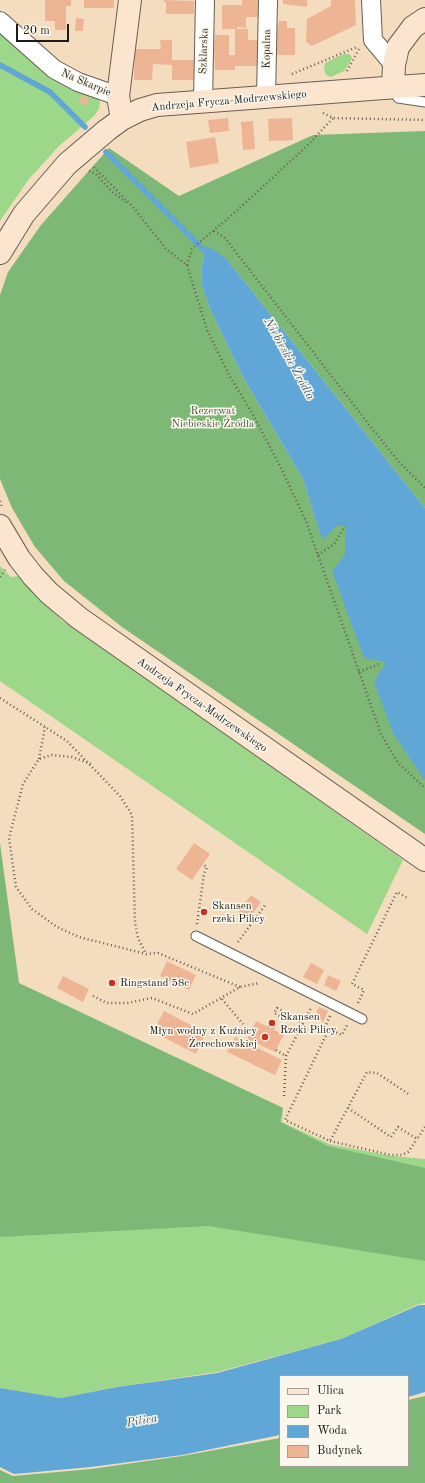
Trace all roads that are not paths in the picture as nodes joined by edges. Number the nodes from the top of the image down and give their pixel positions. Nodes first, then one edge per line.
1 (130, 0) edge
2 (205, 0) edge
3 (268, 0) edge
4 (371, 0) edge
5 (425, 19) edge
6 (0, 21) edge
7 (394, 65) junction
8 (425, 85) edge
9 (394, 87) junction
10 (118, 96) junction
11 (266, 98) junction
12 (203, 102) junction
13 (425, 102) edge
14 (122, 119) junction
15 (0, 253) edge
16 (0, 526) edge
17 (425, 860) edge
18 (196, 936) road end
19 (362, 1019) dead end

1 - 10 street
2 - 12 street, Szklarska
3 - 11 street, Kopalna
4 - 7 street
5 - 7 street
6 - 10 street, Na Skarpie
7 - 9 street
8 - 9 street, Andrzeja Frycza-Modrzewskiego
9 - 11 street, Andrzeja Frycza-Modrzewskiego
9 - 13 lane
10 - 14 street
11 - 12 street, Andrzeja Frycza-Modrzewskiego
12 - 14 street, Andrzeja Frycza-Modrzewskiego
14 - 15 street, Andrzeja Frycza-Modrzewskiego
16 - 17 street, Andrzeja Frycza-Modrzewskiego
18 - 19 lane

